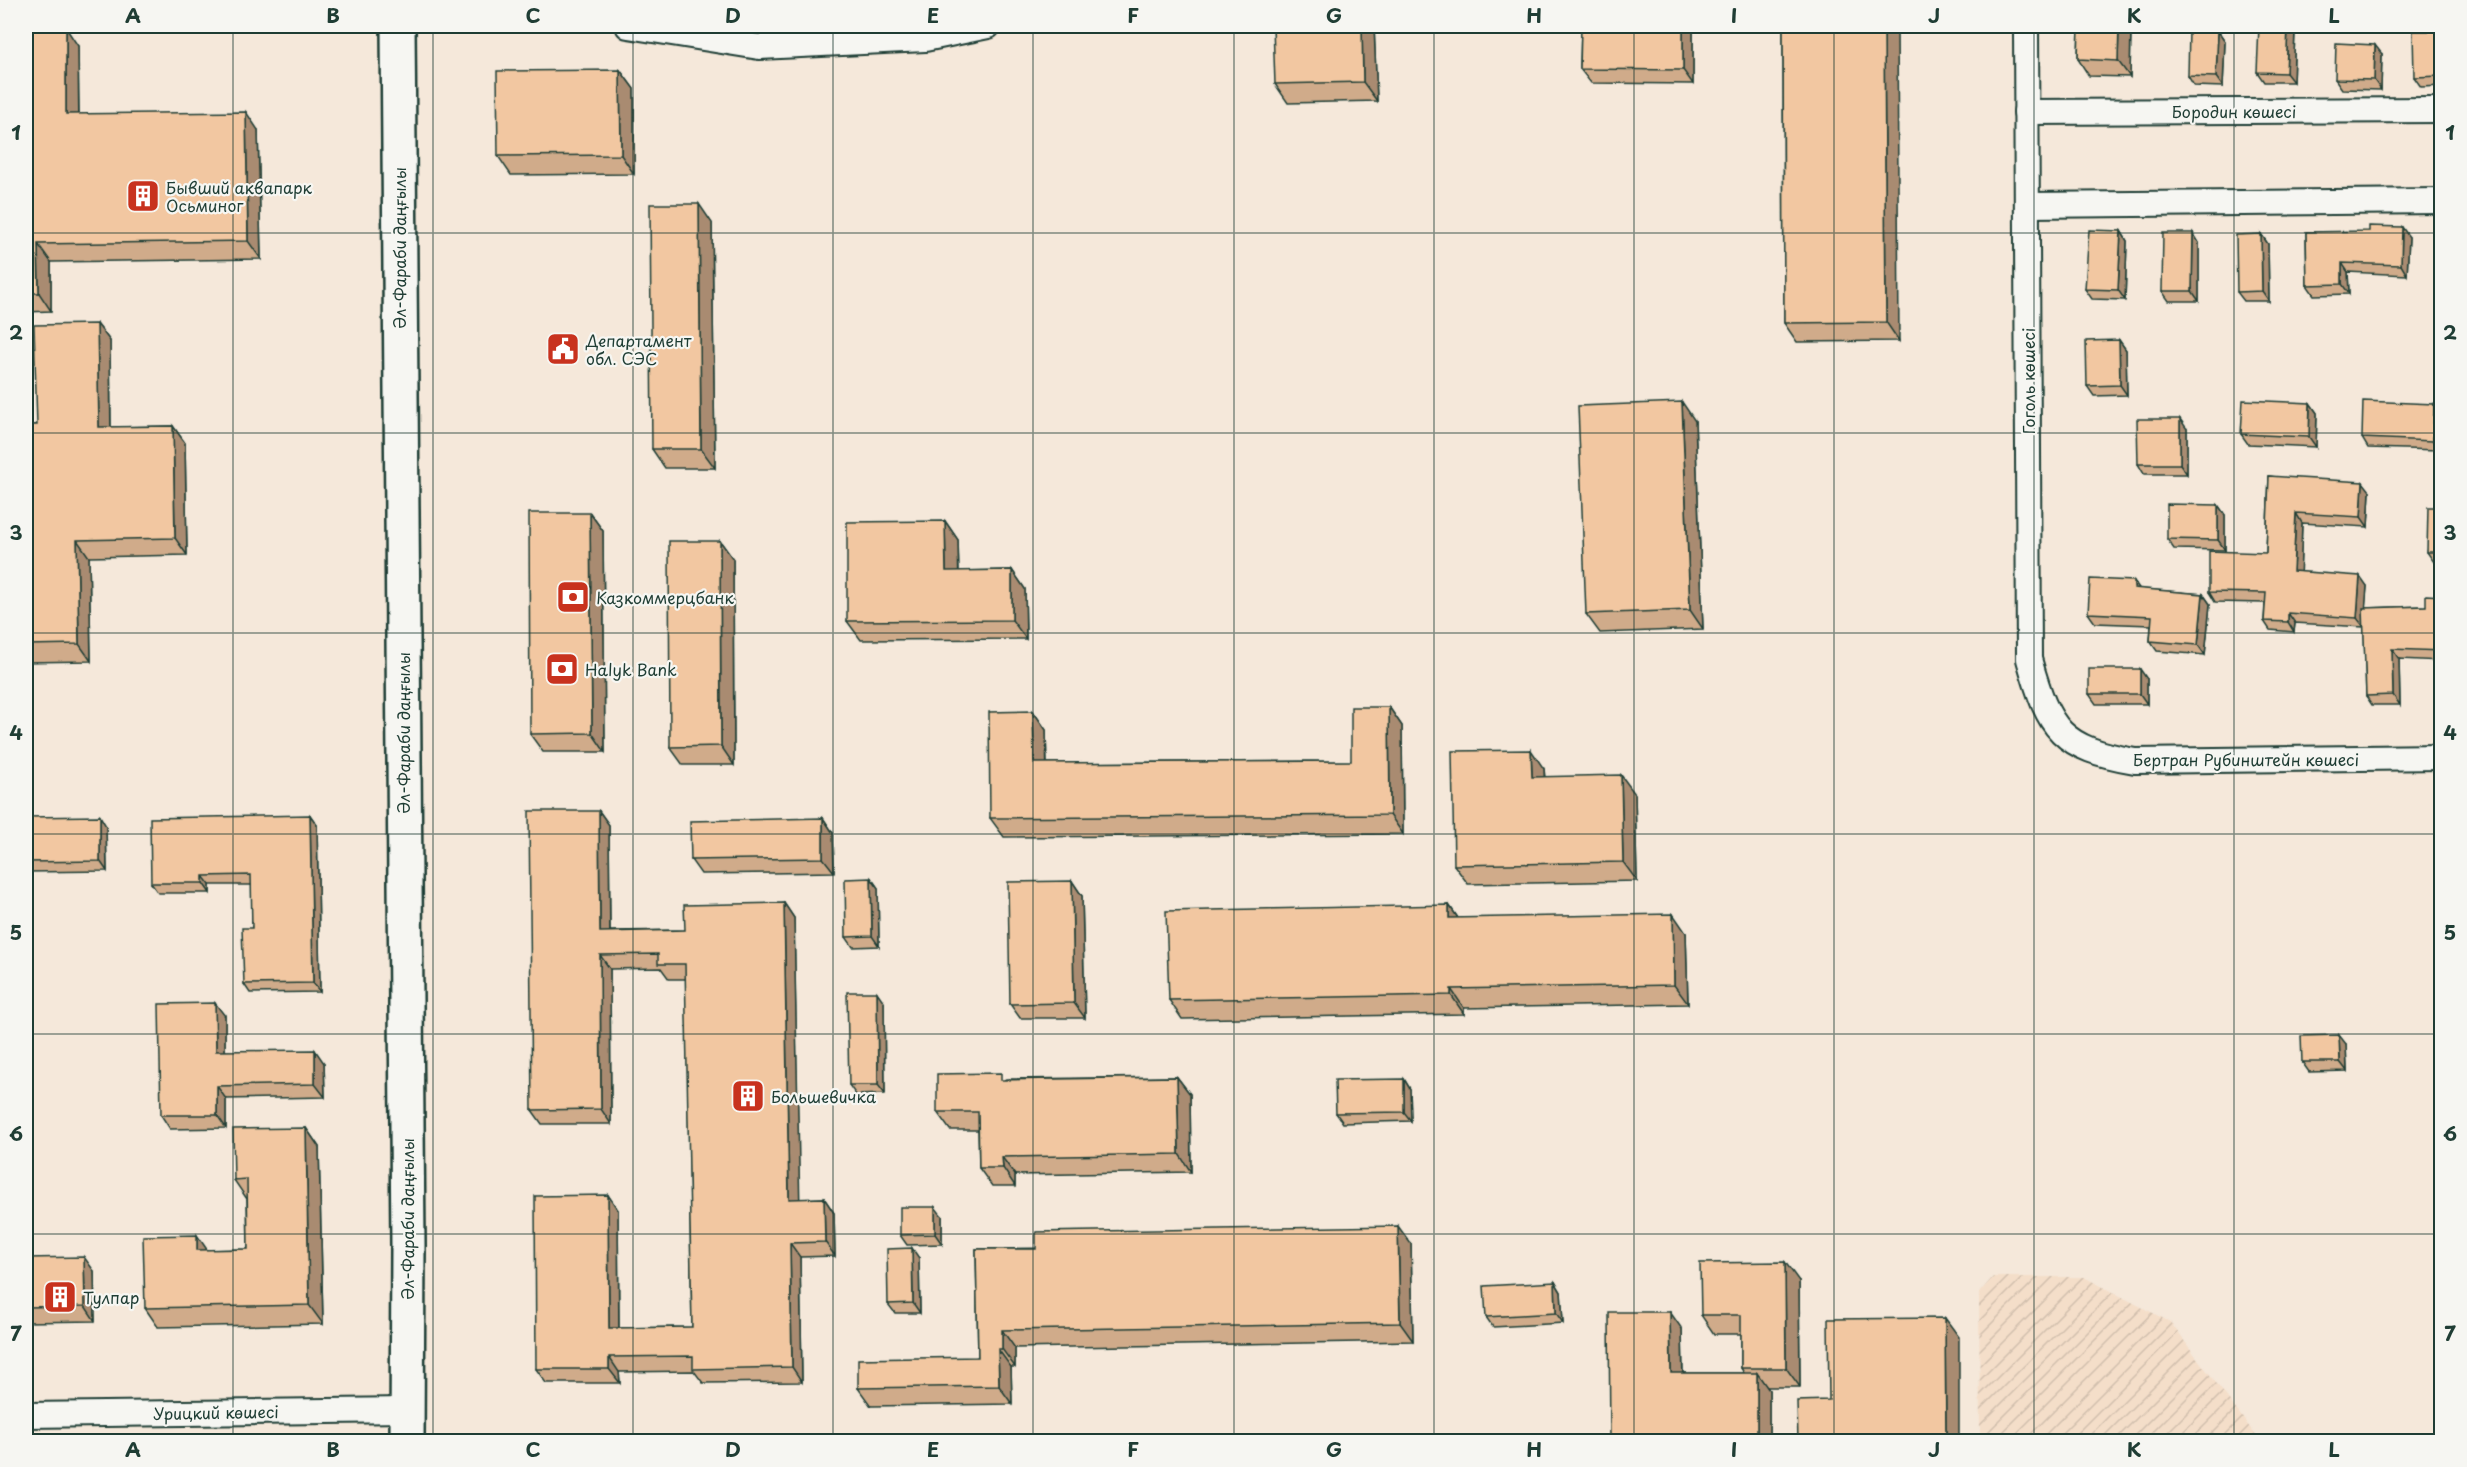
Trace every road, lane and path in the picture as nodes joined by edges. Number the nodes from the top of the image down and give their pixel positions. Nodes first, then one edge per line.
1 (398, 26) edge
2 (628, 26) edge
3 (988, 26) edge
4 (2026, 26) edge
5 (2442, 110) edge
6 (2026, 112) junction
7 (2442, 201) edge
8 (2027, 205) junction
9 (2058, 731) joint
10 (2442, 757) edge
11 (26, 1415) edge
12 (407, 1426) edge

1 - 12 main road, Әл-Фараби даңғылы
2 - 3 street
4 - 6 street, Гоголь көшесі
5 - 6 street, Бородин көшесі
6 - 8 street, Гоголь көшесі
7 - 8 street
8 - 9 street, Гоголь көшесі
9 - 10 street, Бертран Рубинштейн көшесі
11 - 12 street, Урицкий көшесі

